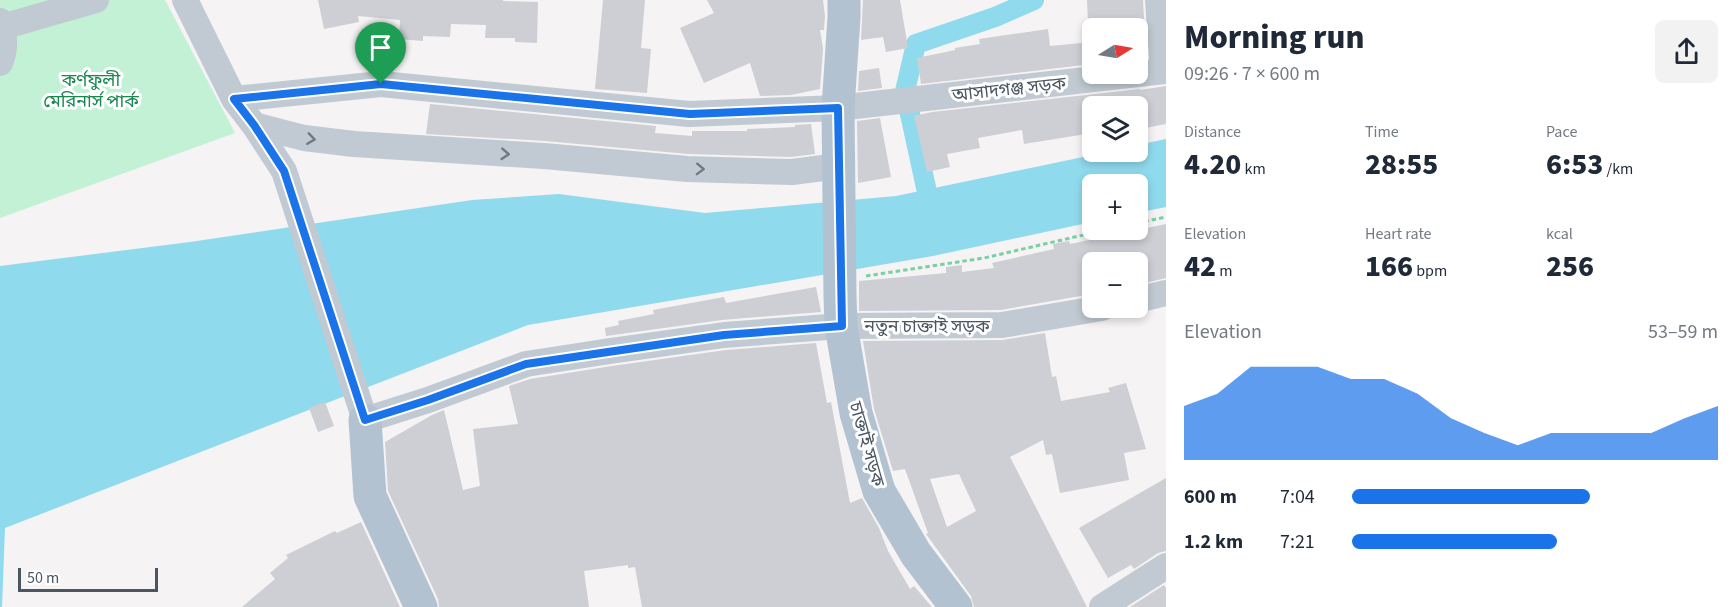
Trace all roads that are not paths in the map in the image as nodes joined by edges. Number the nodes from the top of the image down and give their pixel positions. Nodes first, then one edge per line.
1 (96, 0) edge
2 (185, 0) edge
3 (844, 0) edge
4 (1158, 0) edge
5 (1, 24) edge
6 (0, 63) edge
7 (1165, 71) edge
8 (234, 99) junction
9 (838, 108) junction
10 (254, 125) junction
11 (838, 171) junction
12 (1166, 292) edge
13 (1148, 297) edge
14 (841, 300) junction
15 (1082, 311) edge
16 (365, 420) junction
17 (1166, 566) edge
18 (421, 607) edge
19 (956, 607) edge
20 (1102, 607) edge

1 - 5 street
2 - 8 street
3 - 9 main road
4 - 7 street
5 - 6 street
7 - 9 street, আসাদগঞ্জ সড়ক
8 - 9 street
8 - 10 street
9 - 11 main road
10 -> 11 street
10 - 16 street
11 - 14 main road, চাক্তাই সড়ক
12 - 13 street
14 - 15 street, নতুন চাক্তাই সড়ক
14 - 16 street, নতুন চাক্তাই সড়ক
14 - 19 main road, চাক্তাই সড়ক
16 - 18 main road
17 - 20 street

